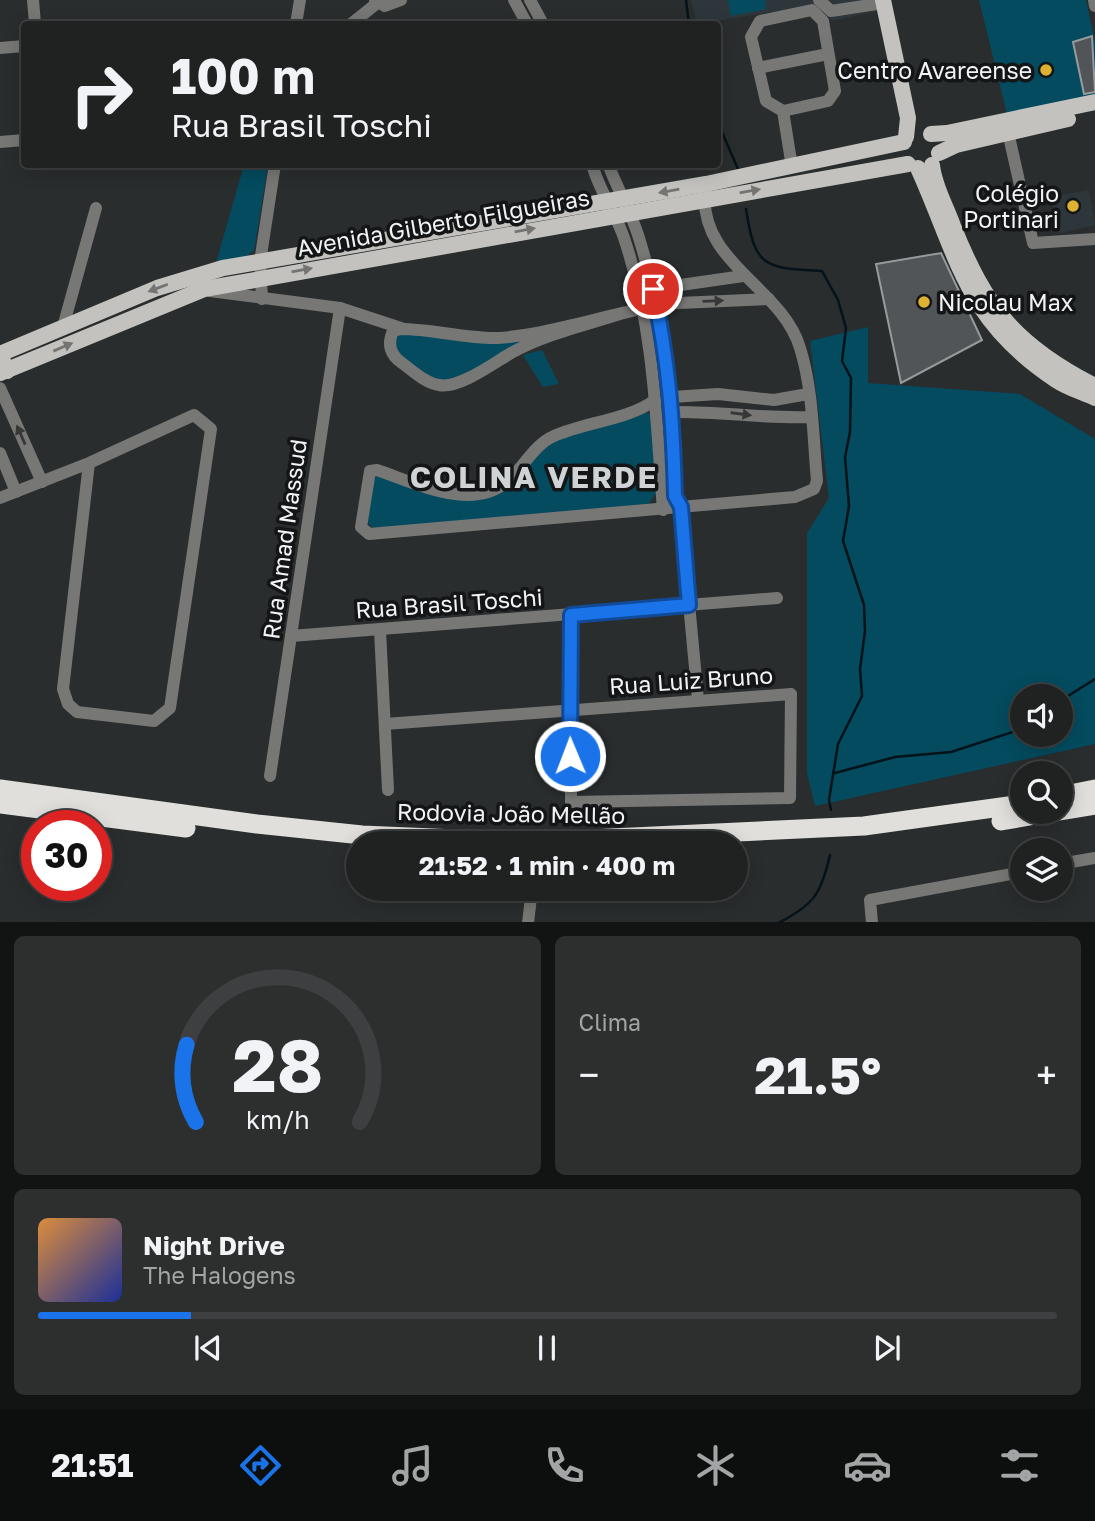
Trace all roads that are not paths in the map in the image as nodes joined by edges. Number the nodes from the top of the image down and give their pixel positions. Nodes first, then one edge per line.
1 (33, 0) edge
2 (300, 0) edge
3 (401, 0) edge
4 (514, 0) edge
5 (530, 0) edge
6 (819, 0) edge
7 (1094, 0) edge
8 (886, 1) edge
9 (376, 2) edge
10 (1095, 6) edge
11 (35, 21) edge
12 (296, 21) edge
13 (354, 21) edge
14 (525, 21) edge
15 (541, 21) edge
16 (21, 46) edge
17 (0, 48) edge
18 (828, 54) junction
19 (758, 68) junction
20 (1095, 102) edge
21 (783, 111) junction
22 (1095, 113) edge
23 (1008, 132) junction
24 (929, 133) junction
25 (905, 139) junction
26 (21, 140) edge
27 (0, 142) edge
28 (924, 163) junction
29 (792, 167) junction
30 (274, 168) edge
31 (594, 168) edge
32 (610, 168) edge
33 (830, 168) junction
34 (705, 192) junction
35 (627, 205) junction
36 (96, 208) dead end
37 (609, 208) junction
38 (1095, 239) edge
39 (962, 264) junction
40 (261, 270) junction
41 (192, 275) junction
42 (743, 276) junction
43 (204, 289) junction
44 (653, 289) junction
45 (262, 299) junction
46 (769, 299) junction
47 (656, 304) junction
48 (340, 308) junction
49 (642, 309) junction
50 (623, 313) junction
51 (63, 327) junction
52 (405, 329) junction
53 (0, 354) edge
54 (3, 372) edge
55 (1095, 386) edge
56 (0, 388) edge
57 (808, 394) junction
58 (672, 397) junction
59 (1095, 398) edge
60 (655, 400) junction
61 (673, 412) junction
62 (811, 417) junction
63 (0, 453) edge
64 (89, 463) junction
65 (42, 482) junction
66 (16, 492) junction
67 (0, 498) edge
68 (681, 507) junction
69 (663, 510) junction
70 (777, 598) dead end
71 (689, 605) junction
72 (571, 615) junction
73 (380, 630) junction
74 (291, 636) junction
75 (698, 700) junction
76 (570, 710) junction
77 (384, 724) junction
78 (270, 776) dead end
79 (0, 789) edge
80 (1095, 789) edge
81 (387, 790) dead end
82 (1073, 793) edge
83 (0, 804) edge
84 (1095, 805) edge
85 (1010, 806) edge
86 (1073, 809) edge
87 (1010, 819) edge
88 (346, 846) edge
89 (748, 846) edge
90 (1095, 858) edge
91 (1073, 862) edge
92 (1010, 874) edge
93 (531, 901) edge
94 (528, 922) edge
95 (872, 922) edge

1 - 11 street
2 - 12 street
3 - 9 street
4 - 14 street
5 - 15 street
6 - 8 street
7 - 10 street
8 - 24 main road
8 - 25 main road
9 - 13 street
16 - 17 street
18 - 19 street
18 - 19 street
18 - 21 street
19 - 21 street
20 - 24 main road
21 - 29 street
22 - 23 main road, Avenida Gilberto Filgueiras
23 - 28 main road, Avenida Gilberto Filgueiras
23 - 38 street
24 - 25 main road
24 - 28 main road
25 - 28 main road
25 - 33 main road, Avenida Gilberto Filgueiras
26 - 27 street
28 - 33 main road, Avenida Gilberto Filgueiras
28 - 39 main road
29 - 33 main road, Avenida Gilberto Filgueiras
29 - 34 main road, Avenida Gilberto Filgueiras
30 - 40 street
31 - 37 street
32 - 35 street
34 -> 33 main road, Avenida Gilberto Filgueiras
34 - 35 main road, Avenida Gilberto Filgueiras
34 - 42 street
35 - 37 main road, Avenida Gilberto Filgueiras
35 - 44 street
36 - 51 street
37 - 40 main road, Avenida Gilberto Filgueiras
37 - 49 street
39 - 55 main road
39 - 59 main road
40 - 41 main road, Avenida Gilberto Filgueiras
40 - 43 main road, Avenida Gilberto Filgueiras
40 - 45 street
41 - 43 street
41 -> 51 main road, Avenida Gilberto Filgueiras
42 - 44 street
42 - 46 street
43 - 45 street
54 -> 43 main road, Avenida Gilberto Filgueiras
44 - 47 street
45 - 48 street
47 -> 46 street
46 - 57 street
47 - 58 street
48 - 52 street
48 - 74 street, Rua Amad Massud
49 - 50 street
49 - 60 street
50 - 52 street
50 - 52 street
51 - 53 main road, Avenida Gilberto Filgueiras
53 - 54 main road
65 -> 56 street
57 - 58 street
57 - 62 street
58 - 61 street
60 - 69 street
60 - 69 street
61 -> 62 street
61 - 68 street
62 - 68 street
63 - 66 street
64 - 64 street
64 - 65 street
65 - 66 street
66 - 67 street
68 - 69 street
68 - 71 street
70 - 71 street, Rua Brasil Toschi
71 - 72 street, Rua Brasil Toschi
71 - 75 street
72 - 73 street, Rua Brasil Toschi
72 - 76 street
73 - 74 street, Rua Brasil Toschi
73 - 77 street
74 - 78 street, Rua Amad Massud
75 - 76 street, Rua Luiz Bruno
75 - 76 street, Rua Luiz Bruno
76 - 77 street, Rua Luiz Bruno
77 - 81 street
79 - 85 highway, Rodovia João Mellão
80 - 82 highway
83 - 88 highway
84 - 86 highway
87 - 89 highway
90 - 91 street
92 - 95 street
93 - 94 street

